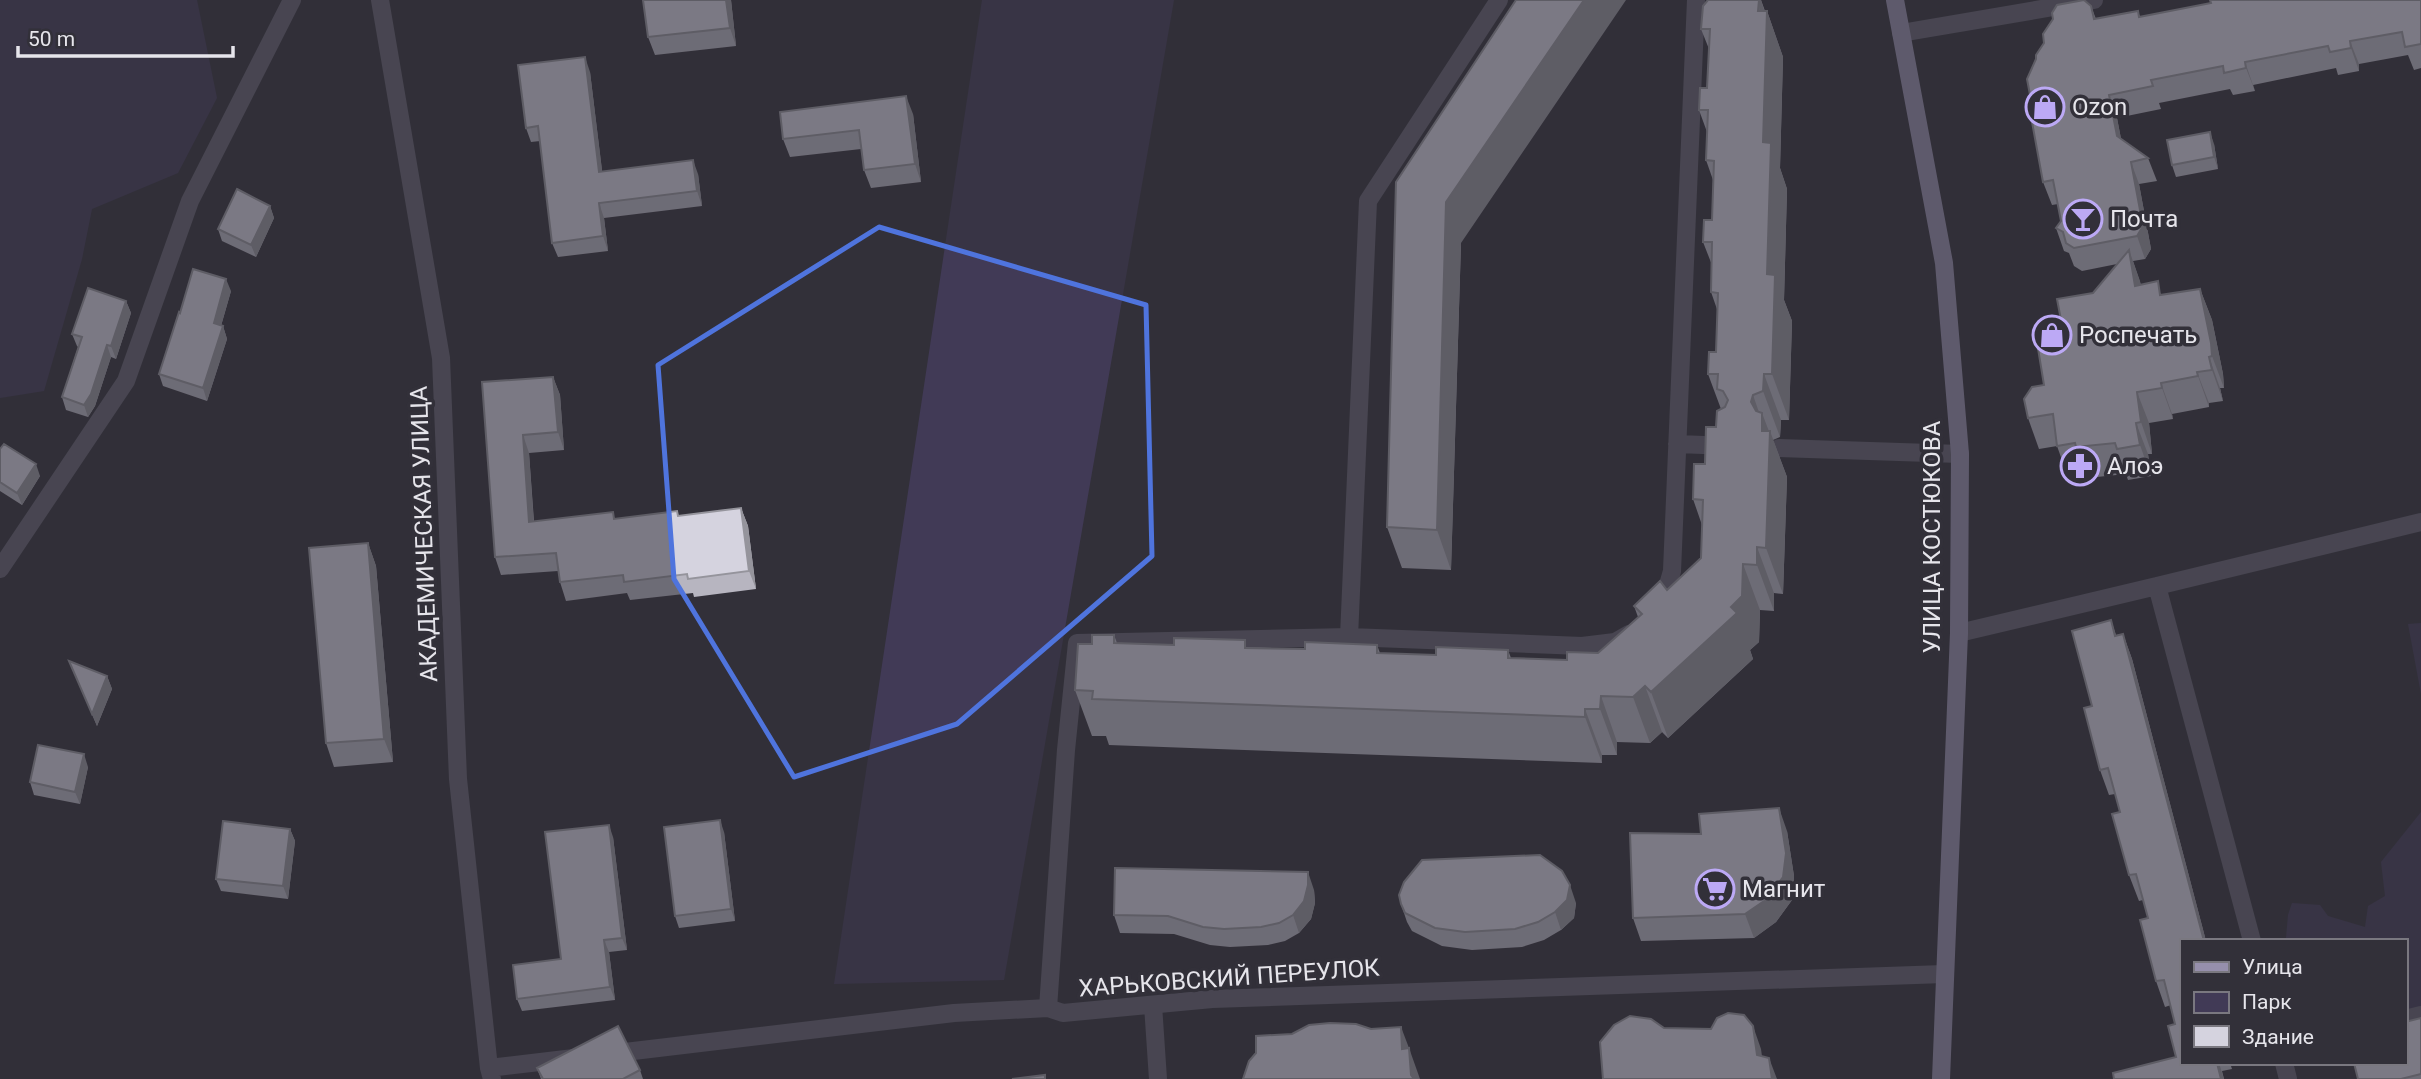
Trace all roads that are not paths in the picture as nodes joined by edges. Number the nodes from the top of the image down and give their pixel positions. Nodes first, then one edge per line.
1 (292, 0) edge
2 (380, 0) edge
3 (1499, 0) edge
4 (1696, 0) edge
5 (1895, 0) edge
6 (2094, 0) edge
7 (1901, 33) junction
8 (1677, 444) junction
9 (1734, 446) edge
10 (1779, 448) dead end
11 (1959, 454) junction
12 (2421, 522) edge
13 (0, 569) edge
14 (2157, 586) junction
15 (1959, 633) junction
16 (1349, 637) junction
17 (2251, 939) edge
18 (1944, 974) junction
19 (1153, 1005) junction
20 (1048, 1008) junction
21 (491, 1074) edge
22 (1158, 1079) edge
23 (1941, 1079) edge

1 - 13 street
2 - 21 street, АКАДЕМИЧЕСКАЯ УЛИЦА
3 - 16 street
4 - 8 street
5 - 7 main road, УЛИЦА КОСТЮКОВА
6 - 7 street
7 - 11 main road, УЛИЦА КОСТЮКОВА
8 - 9 street
8 - 16 street
10 - 11 street
11 - 15 main road, УЛИЦА КОСТЮКОВА
12 - 14 street
14 - 15 street
14 - 17 street
15 - 18 main road, УЛИЦА КОСТЮКОВА
16 - 20 street
18 - 19 street, ХАРЬКОВСКИЙ ПЕРЕУЛОК
18 - 23 main road, УЛИЦА КОСТЮКОВА
19 - 20 street, ХАРЬКОВСКИЙ ПЕРЕУЛОК
19 - 22 street
20 - 21 street, ХАРЬКОВСКИЙ ПЕРЕУЛОК

